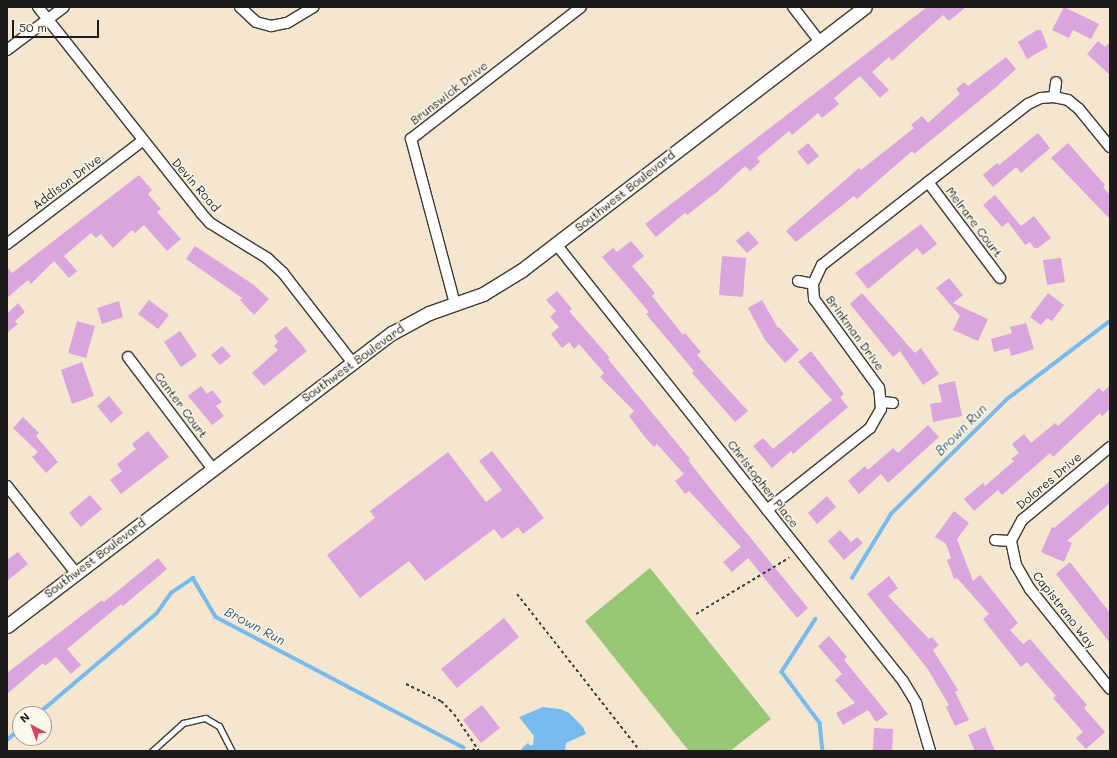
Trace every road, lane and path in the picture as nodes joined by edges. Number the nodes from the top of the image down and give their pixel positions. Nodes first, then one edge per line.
1 (38, 7) edge
2 (64, 7) edge
3 (240, 7) edge
4 (314, 7) edge
5 (581, 7) edge
6 (793, 7) edge
7 (865, 7) edge
8 (48, 20) junction
9 (820, 42) junction
10 (7, 50) edge
11 (1056, 82) dead end
12 (1054, 96) junction
13 (142, 141) junction
14 (1110, 147) edge
15 (928, 182) junction
16 (7, 244) edge
17 (556, 244) junction
18 (1000, 278) dead end
19 (798, 281) dead end
20 (813, 284) junction
21 (455, 304) junction
22 (128, 357) dead end
23 (352, 362) junction
24 (882, 402) junction
25 (893, 404) dead end
26 (1110, 447) edge
27 (212, 468) junction
28 (7, 486) edge
29 (767, 510) junction
30 (995, 540) dead end
31 (1011, 541) junction
32 (789, 558) dead end
33 (76, 574) junction
34 (517, 594) dead end
35 (696, 614) dead end
36 (7, 626) edge
37 (406, 684) dead end
38 (1110, 689) edge
39 (477, 748) junction
40 (152, 751) edge
41 (232, 751) edge
42 (472, 751) edge
43 (479, 751) edge
44 (640, 751) edge
45 (930, 751) edge

1 - 8 street, Devin Road
2 - 8 street
3 - 4 street
5 - 21 street, Brunswick Drive
6 - 9 street
7 - 9 street, Southwest Boulevard
8 - 10 street
8 - 13 street, Devin Road
9 - 17 street, Southwest Boulevard
11 - 12 street
12 - 14 street
12 - 15 street
13 - 16 street, Addison Drive
13 - 23 street, Devin Road
15 - 18 street, Melrare Court
15 - 20 street
17 - 21 street, Southwest Boulevard
17 - 29 street, Christopher Place
19 - 20 street
20 - 24 street, Brinkman Drive
21 - 23 street, Southwest Boulevard
22 - 27 street, Canter Court
23 - 27 street, Southwest Boulevard
24 - 25 street
24 - 29 street
26 - 31 street, Dolores Drive
27 - 33 street, Southwest Boulevard
28 - 33 street
29 - 45 street, Christopher Place
30 - 31 street
31 - 38 street, Capistrano Way
32 - 35 path
33 - 36 street, Southwest Boulevard
34 - 44 path
37 - 39 path
39 - 42 path
39 - 43 path
40 - 41 lane

